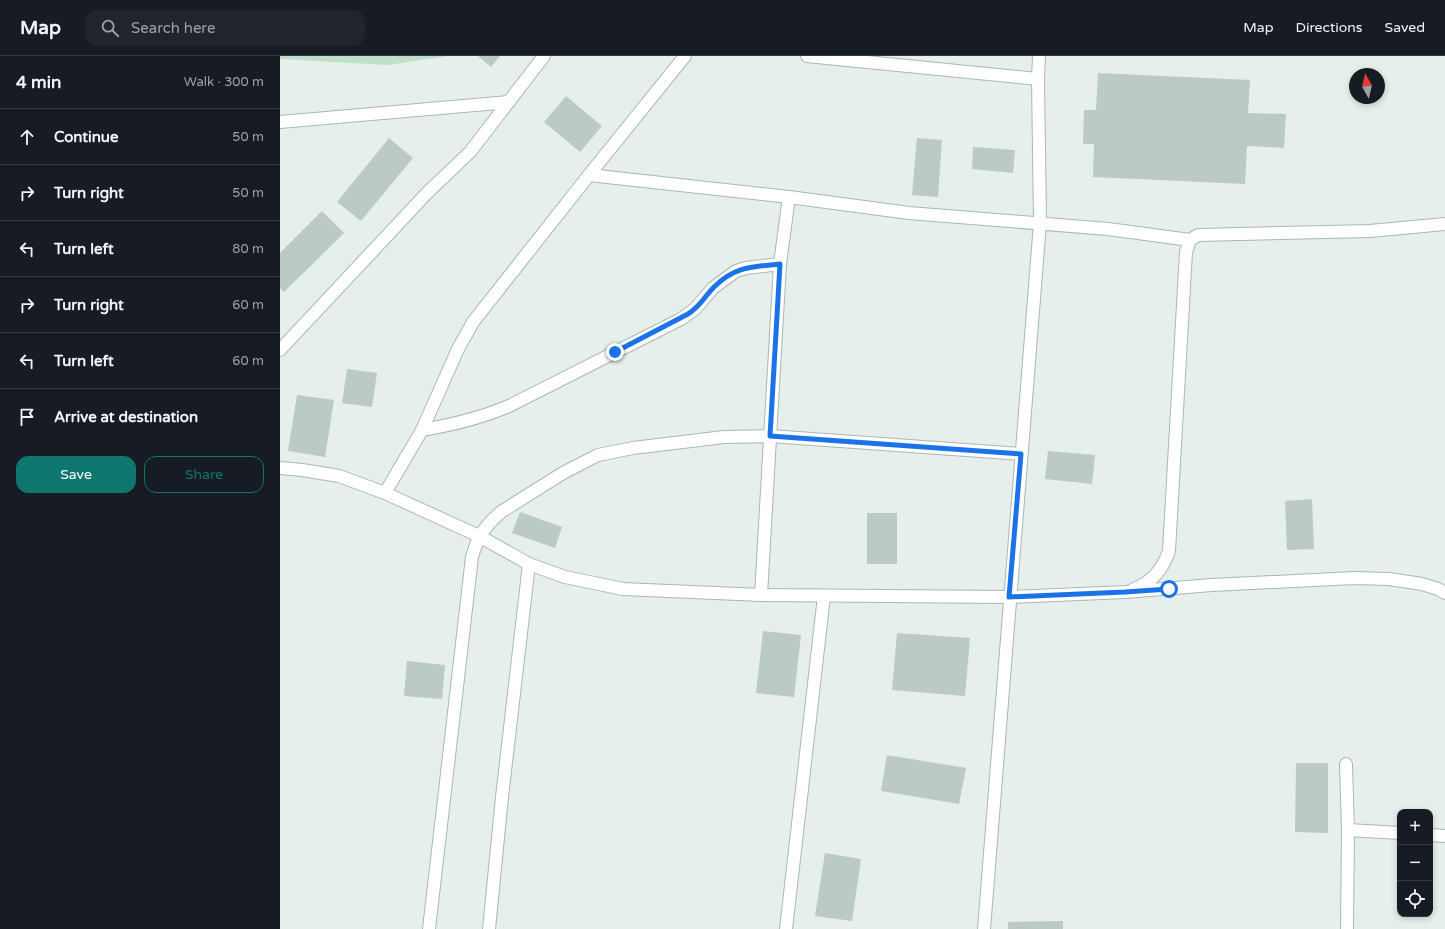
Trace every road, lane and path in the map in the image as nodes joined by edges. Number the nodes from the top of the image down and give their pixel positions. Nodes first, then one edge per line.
1 (544, 56) edge
2 (685, 56) edge
3 (807, 56) edge
4 (1039, 56) edge
5 (1038, 79) junction
6 (509, 102) junction
7 (280, 122) edge
8 (589, 175) junction
9 (789, 197) junction
10 (1040, 223) junction
11 (1445, 224) edge
12 (1190, 240) junction
13 (780, 264) junction
14 (280, 350) edge
15 (422, 430) junction
16 (770, 436) junction
17 (1021, 454) junction
18 (280, 468) edge
19 (385, 494) junction
20 (479, 536) junction
21 (529, 564) junction
22 (1125, 592) junction
23 (1445, 593) edge
24 (761, 595) junction
25 (824, 596) junction
26 (1009, 597) junction
27 (1346, 764) dead end
28 (1348, 830) junction
29 (1397, 833) edge
30 (1433, 835) edge
31 (1445, 836) edge
32 (429, 929) edge
33 (489, 929) edge
34 (786, 929) edge
35 (984, 929) edge
36 (1347, 929) edge

1 - 6 street
2 - 8 street
3 - 5 street
4 - 5 street
5 - 10 street
6 - 7 street
6 - 14 street
8 - 9 street
8 - 15 street
9 - 10 street
9 - 13 street
10 - 12 street
10 - 17 street
11 - 12 street
12 - 22 street
13 - 15 street
13 - 16 street
15 - 19 street
16 - 17 street
16 - 20 street
16 - 24 street
17 - 26 street
18 - 19 street
19 - 20 street
20 - 21 street
20 - 32 street
21 - 24 street
21 - 33 street
22 - 23 street
22 - 26 street
24 - 25 street
25 - 26 street
25 - 34 street
26 - 35 street
27 - 28 street
28 - 29 street
28 - 36 street
30 - 31 street

